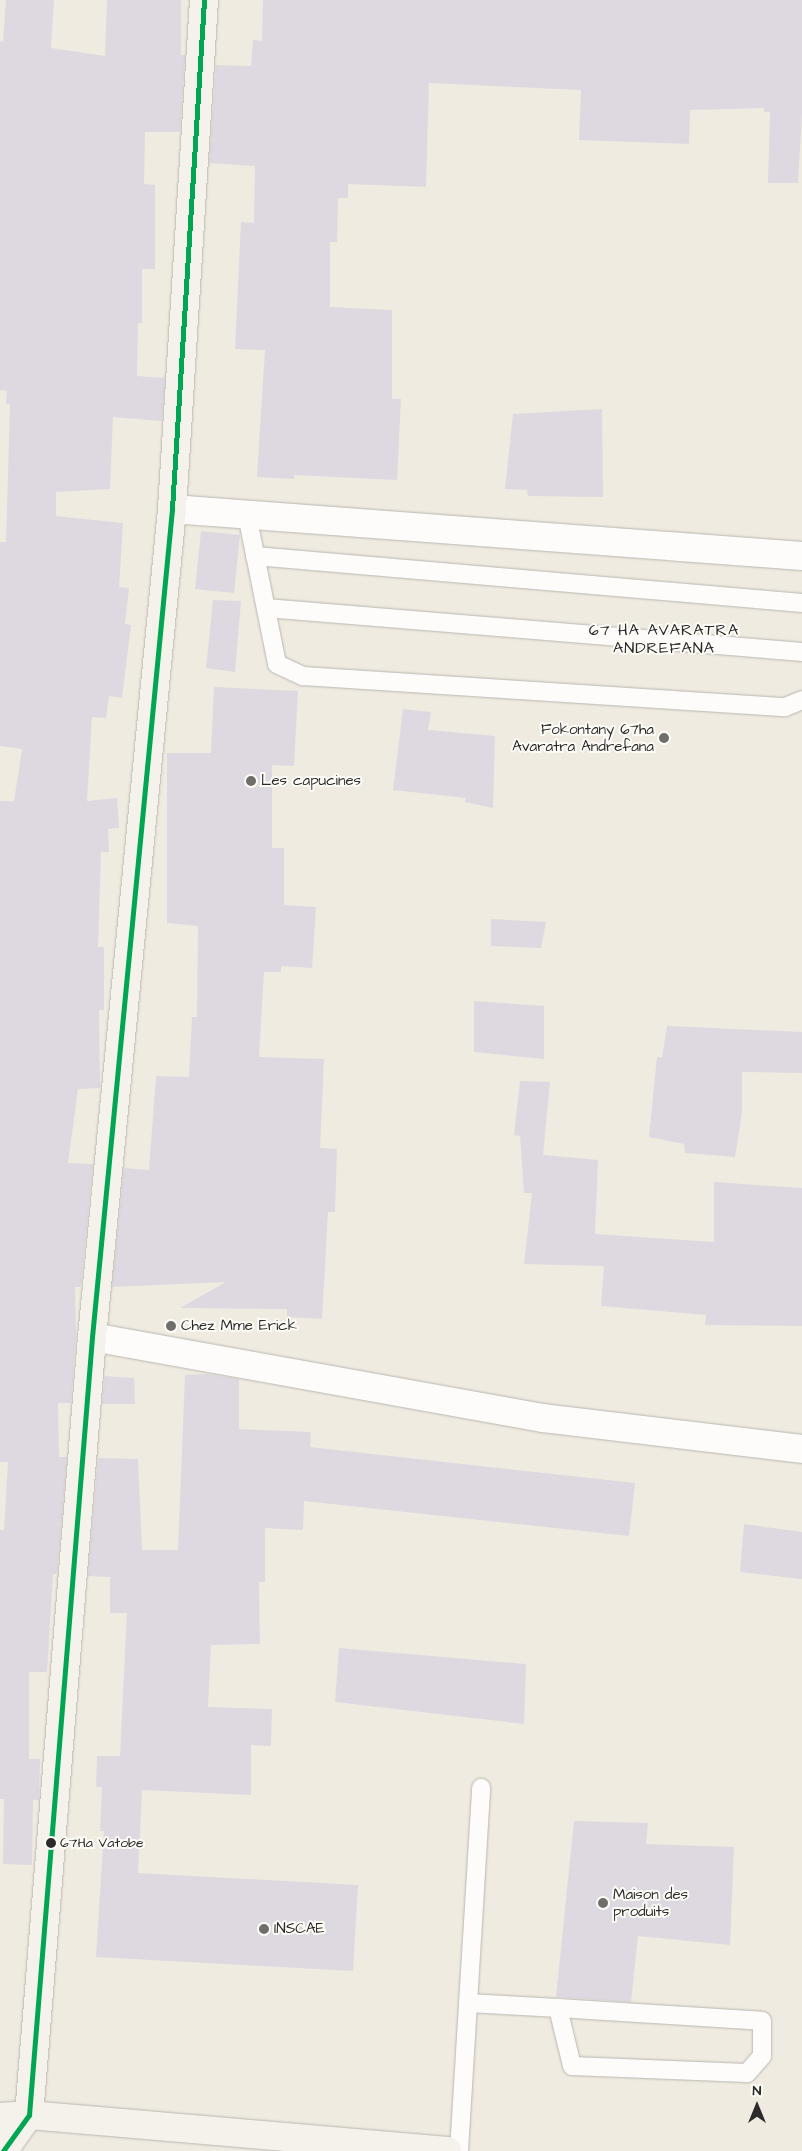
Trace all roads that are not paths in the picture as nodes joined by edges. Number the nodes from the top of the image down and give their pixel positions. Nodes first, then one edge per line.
1 (204, 0) edge
2 (172, 509) junction
3 (247, 516) junction
4 (255, 556) junction
5 (802, 556) edge
6 (802, 603) edge
7 (266, 608) junction
8 (802, 652) edge
9 (802, 700) edge
10 (92, 1337) junction
11 (802, 1449) edge
12 (481, 1788) dead end
13 (468, 2003) junction
14 (558, 2008) junction
15 (29, 2115) junction
16 (0, 2118) edge
17 (3, 2151) edge
18 (447, 2151) edge
19 (460, 2151) edge

1 - 2 street
2 - 3 street
2 - 10 street
3 - 4 lane
3 - 5 street
4 - 6 lane
4 - 7 lane
7 - 8 lane
7 - 9 lane
10 - 11 street
10 - 15 street
12 - 13 lane
13 - 14 lane
13 - 19 lane
14 - 14 lane
15 - 16 street
15 - 17 street
15 - 18 street

